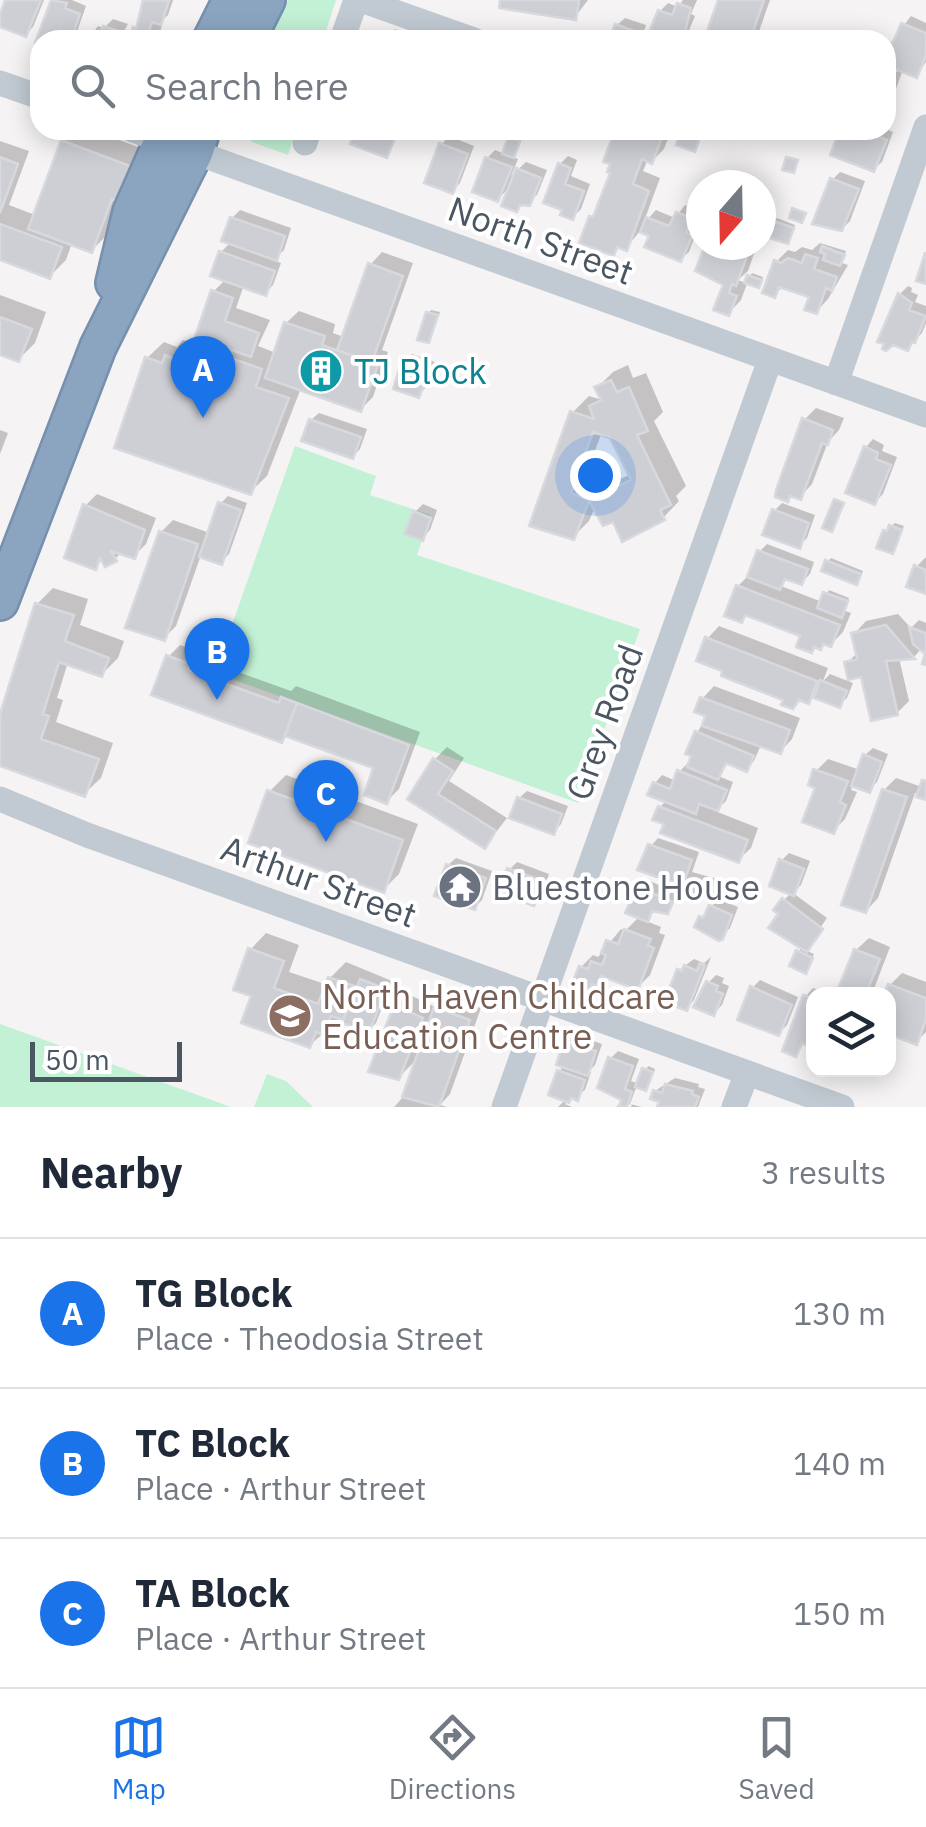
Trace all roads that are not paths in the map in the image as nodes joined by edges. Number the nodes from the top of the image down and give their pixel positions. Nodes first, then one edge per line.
1 (231, 0) edge
2 (267, 0) edge
3 (359, 0) edge
4 (216, 30) edge
5 (251, 30) edge
6 (346, 30) edge
7 (445, 30) edge
8 (0, 82) edge
9 (30, 93) edge
10 (926, 128) edge
11 (170, 140) edge
12 (183, 140) edge
13 (770, 360) junction
14 (836, 383) junction
15 (926, 415) edge
16 (0, 602) edge
17 (0, 799) edge
18 (542, 1000) junction
19 (747, 1073) junction
20 (504, 1107) edge
21 (734, 1107) edge
22 (842, 1107) edge

1 - 4 highway
2 - 5 highway
3 - 6 street
3 - 7 street
8 - 9 street
10 - 14 street
11 - 16 highway
12 - 13 street, North Street
13 - 14 street, North Street
13 - 18 street, Grey Road
14 - 15 street, North Street
17 - 18 street, Arthur Street
18 - 19 street, Arthur Street
18 - 20 street, Grey Road
19 - 21 street
19 - 22 street, Arthur Street

